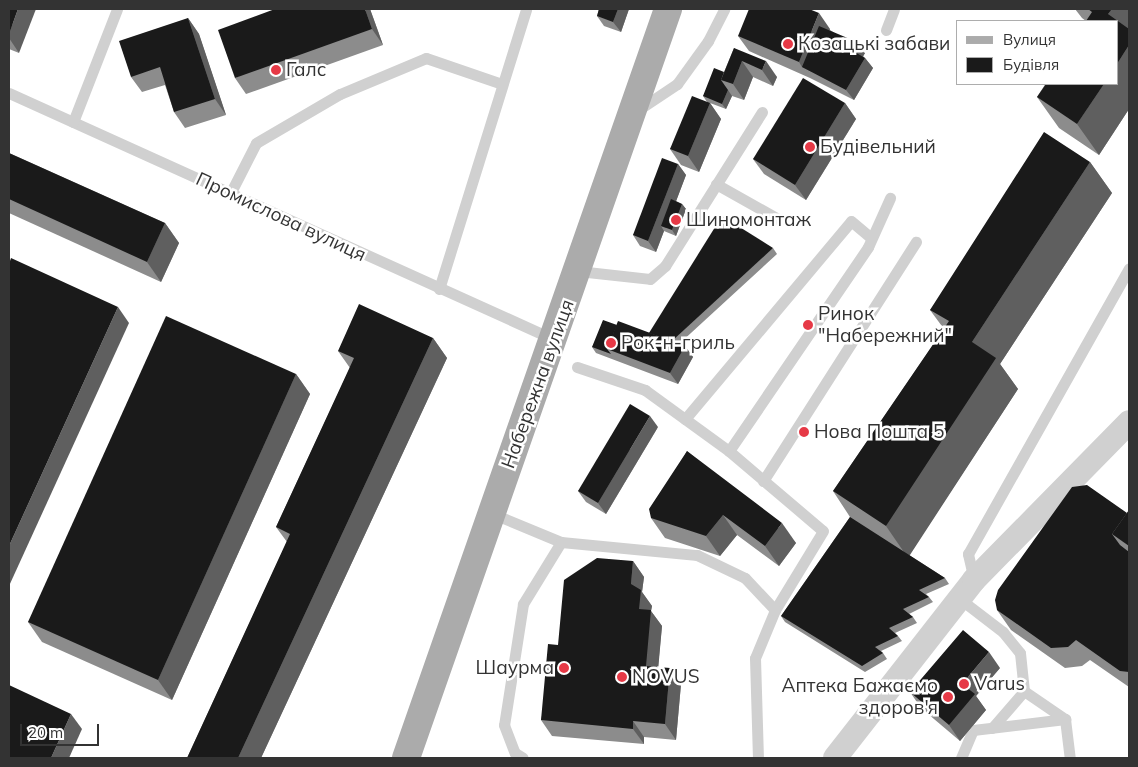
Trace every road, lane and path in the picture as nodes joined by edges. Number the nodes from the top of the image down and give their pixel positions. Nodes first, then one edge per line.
1 (117, 9) edge
2 (526, 9) edge
3 (724, 9) edge
4 (894, 9) edge
5 (669, 12) edge
6 (886, 30) dead end
7 (502, 84) junction
8 (9, 93) edge
9 (762, 112) dead end
10 (630, 115) junction
11 (73, 122) junction
12 (716, 184) junction
13 (230, 194) junction
14 (890, 198) dead end
15 (780, 220) dead end
16 (871, 238) junction
17 (916, 242) dead end
18 (1129, 268) edge
19 (578, 271) junction
20 (439, 289) junction
21 (554, 340) junction
22 (577, 367) dead end
23 (685, 419) junction
24 (1129, 422) edge
25 (729, 451) junction
26 (763, 481) junction
27 (491, 513) junction
28 (561, 542) junction
29 (974, 580) junction
30 (960, 599) junction
31 (775, 610) junction
32 (1024, 690) junction
33 (1065, 719) junction
34 (992, 728) junction
35 (406, 758) edge
36 (523, 758) edge
37 (758, 758) edge
38 (835, 758) edge
39 (961, 758) edge
40 (1070, 758) edge

1 - 11 lane
2 - 7 lane
3 - 10 lane
4 - 6 lane
5 - 10 main road, Набережна вулиця
7 - 13 lane
7 - 20 lane
8 - 11 lane, Промислова вулиця
9 - 12 lane
10 - 19 main road, Набережна вулиця
11 - 13 lane, Промислова вулиця
12 - 15 lane
12 - 19 lane
13 - 20 lane, Промислова вулиця
14 - 16 lane
16 - 23 lane
16 - 25 lane
17 - 26 lane
18 - 29 lane
19 - 21 main road, Набережна вулиця
20 - 21 lane, Промислова вулиця
21 - 27 main road, Набережна вулиця
22 - 23 lane
23 - 25 lane
24 - 29 street
25 - 26 lane
26 - 31 lane
27 - 28 lane
27 - 35 main road, Набережна вулиця
28 - 31 lane
28 - 36 lane
29 - 30 street
30 - 32 lane
30 - 38 street
31 - 37 lane
32 - 33 lane
32 - 34 lane
33 - 34 lane
33 - 40 lane
34 - 39 lane

